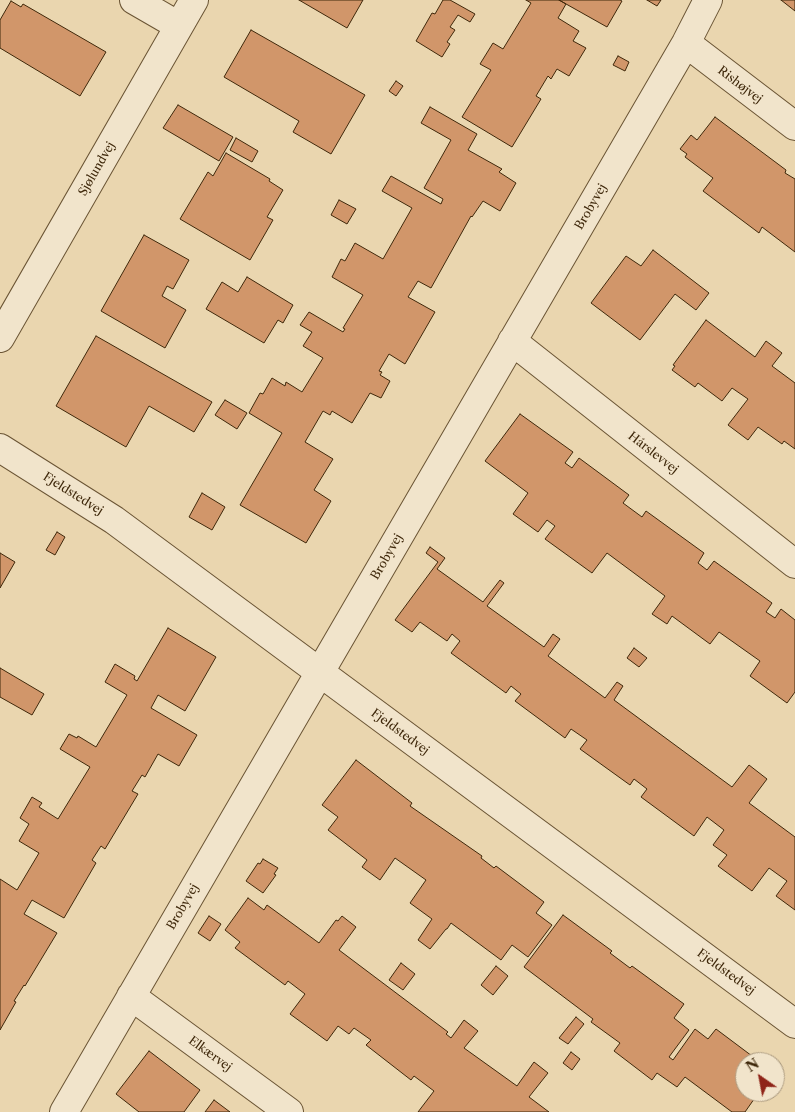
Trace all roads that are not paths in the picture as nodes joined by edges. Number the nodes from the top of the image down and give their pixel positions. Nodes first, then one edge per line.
1 (134, 0) edge
2 (194, 0) edge
3 (708, 0) edge
4 (179, 26) junction
5 (686, 43) junction
6 (795, 126) edge
7 (0, 338) edge
8 (512, 341) junction
9 (0, 448) edge
10 (795, 564) edge
11 (320, 672) junction
12 (132, 996) junction
13 (795, 1024) edge
14 (64, 1112) edge
15 (289, 1112) edge

1 - 4 street
2 - 4 street, Sjølundvej
3 - 5 street, Brobyvej
4 - 7 street, Sjølundvej
5 - 6 street, Rishøjvej
5 - 8 street, Brobyvej
8 - 10 street, Hårslevvej
8 - 11 street, Brobyvej
9 - 11 street, Fjeldstedvej
11 - 12 street, Brobyvej
11 - 13 street, Fjeldstedvej
12 - 14 street, Brobyvej
12 - 15 street, Elkærvej

